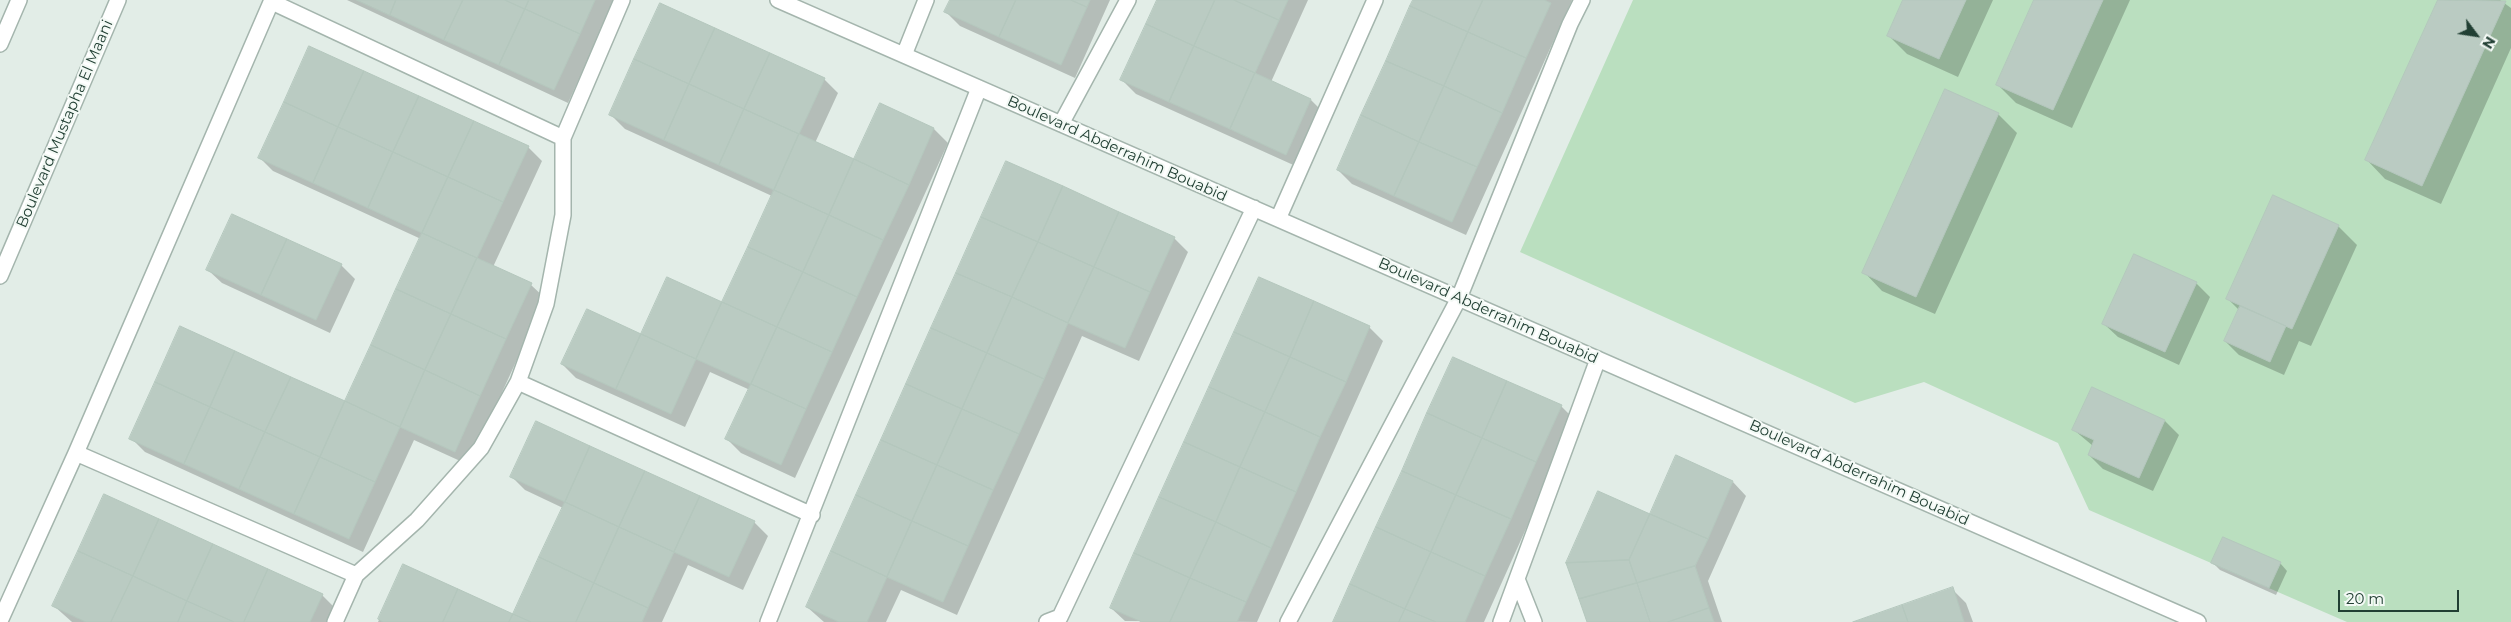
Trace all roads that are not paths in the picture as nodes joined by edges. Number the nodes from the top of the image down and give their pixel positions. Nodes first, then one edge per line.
1 (19, 0) edge
2 (118, 0) edge
3 (622, 0) edge
4 (778, 0) edge
5 (926, 0) edge
6 (1128, 0) edge
7 (1375, 0) edge
8 (1582, 0) edge
9 (272, 1) edge
10 (0, 44) edge
11 (904, 55) junction
12 (979, 88) junction
13 (1061, 124) junction
14 (563, 138) junction
15 (1254, 208) junction
16 (1278, 219) junction
17 (0, 276) edge
18 (1459, 298) junction
19 (1598, 359) junction
20 (518, 382) junction
21 (76, 453) junction
22 (812, 515) junction
23 (356, 575) junction
24 (1517, 580) junction
25 (1059, 620) edge
26 (0, 621) edge
27 (336, 622) edge
28 (768, 622) edge
29 (1288, 622) edge
30 (1501, 622) edge
31 (1534, 622) edge
32 (2198, 622) edge

1 - 10 street
2 - 17 street, Boulevard Mustapha El Maani
3 - 14 street
4 - 11 street, Boulevard Abderrahim Bouabid
5 - 11 street
6 - 13 street
7 - 16 street
8 - 18 street
9 - 14 street
9 - 21 street
11 - 12 street, Boulevard Abderrahim Bouabid
12 - 13 street, Boulevard Abderrahim Bouabid
12 - 22 street
13 - 15 street, Boulevard Abderrahim Bouabid
14 - 20 street
15 - 16 street, Boulevard Abderrahim Bouabid
15 - 25 street
16 - 18 street, Boulevard Abderrahim Bouabid
18 - 19 street, Boulevard Abderrahim Bouabid
18 - 29 street
19 - 24 street
19 - 32 street, Boulevard Abderrahim Bouabid
20 - 22 street
20 - 23 street
21 - 23 street
21 - 26 street
22 - 28 street
23 - 27 street
24 - 30 street
24 - 31 street

